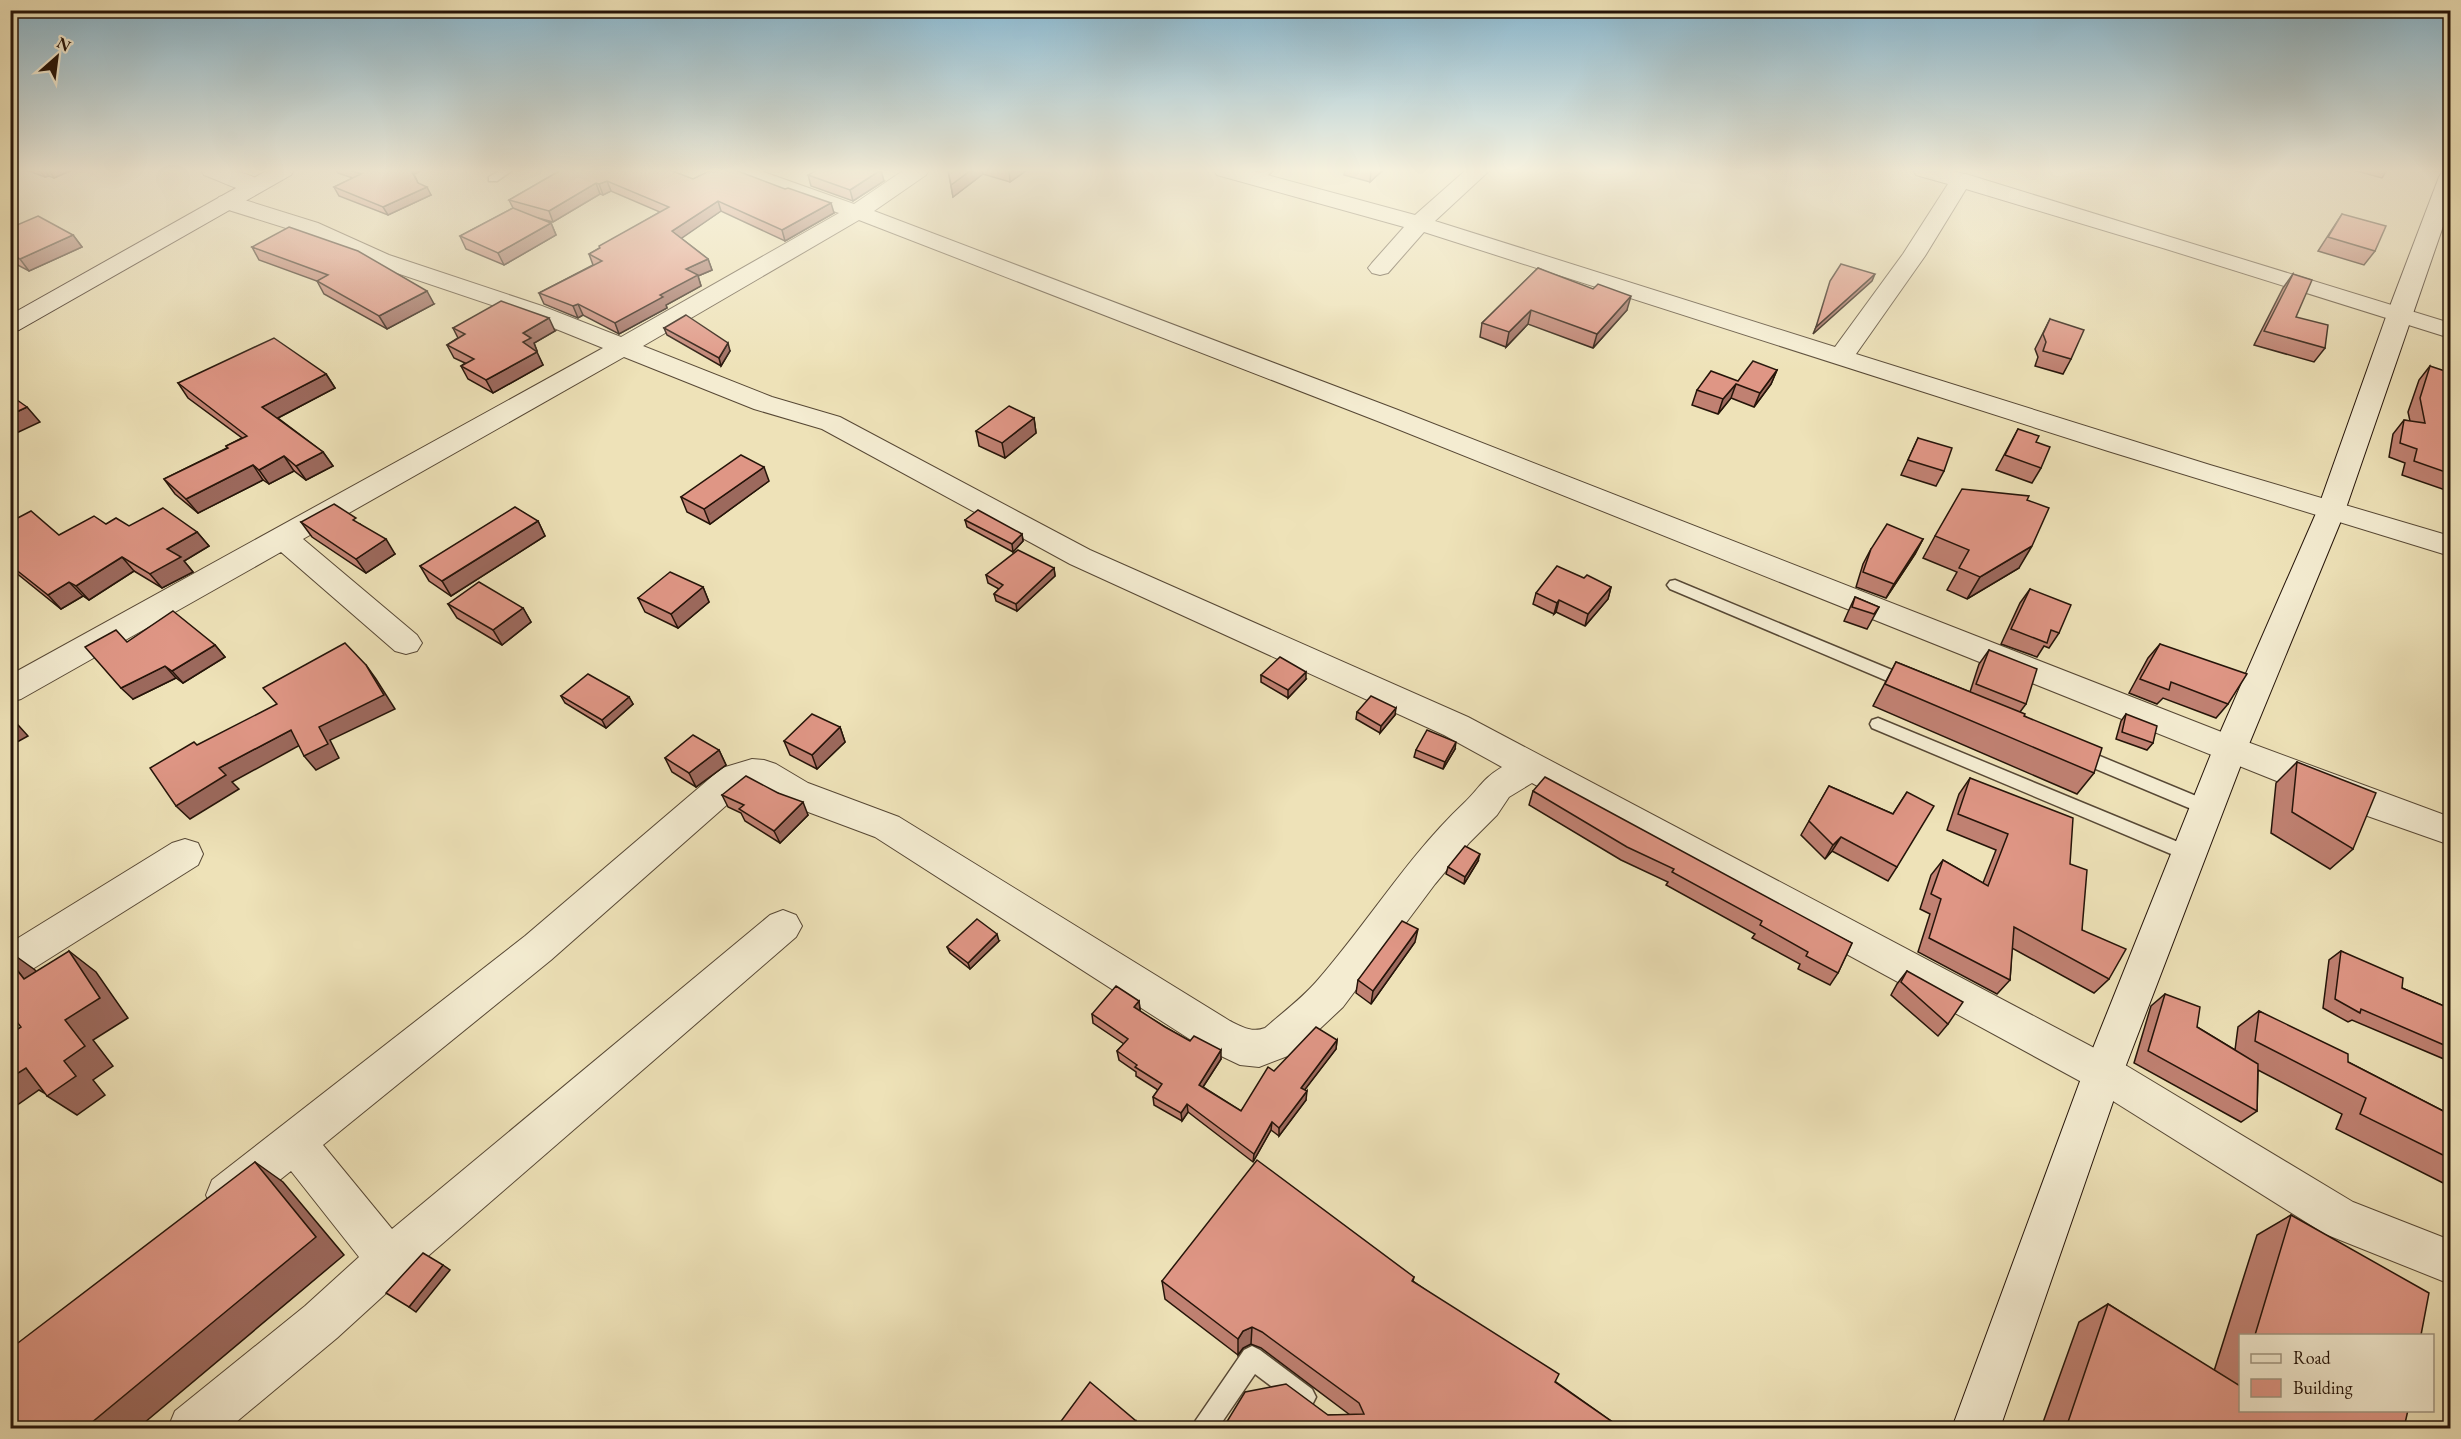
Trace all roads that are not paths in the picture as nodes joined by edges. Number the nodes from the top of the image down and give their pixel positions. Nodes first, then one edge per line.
1 (165, 237) edge
2 (330, 237) edge
3 (813, 237) edge
4 (923, 237) edge
5 (1407, 237) edge
6 (1468, 237) edge
7 (1925, 237) edge
8 (2148, 237) edge
9 (2429, 237) edge
10 (1380, 268) dead end
11 (2399, 314) junction
12 (10, 326) edge
13 (2451, 331) edge
14 (623, 347) junction
15 (1841, 357) junction
16 (2331, 511) junction
17 (282, 537) junction
18 (2451, 546) edge
19 (1675, 585) dead end
20 (406, 643) dead end
21 (10, 690) edge
22 (1924, 690) edge
23 (1878, 724) dead end
24 (2066, 749) edge
25 (2230, 749) junction
26 (1531, 766) junction
27 (2207, 808) junction
28 (2451, 831) edge
29 (185, 854) dead end
30 (2189, 854) junction
31 (783, 926) dead end
32 (10, 963) edge
33 (2103, 1073) junction
34 (295, 1143) junction
35 (202, 1215) edge
36 (389, 1260) junction
37 (2451, 1262) edge
38 (1317, 1407) edge
39 (192, 1428) edge
40 (1204, 1428) edge
41 (1976, 1428) edge

1 - 12 street
2 - 14 street
3 - 14 street
4 - 25 street
5 - 10 street
6 - 15 street
7 - 15 street
8 - 11 street
9 - 11 street
11 - 13 street
11 - 16 street
14 - 17 street
14 - 26 street
15 - 16 street
16 - 18 street
16 - 25 street
17 - 20 street
17 - 21 street
19 - 22 lane
23 - 30 lane
24 - 27 lane
25 - 27 street
25 - 28 street
26 - 33 street
26 - 34 street
27 - 30 street
29 - 32 street
30 - 33 street
31 - 36 street
33 - 37 street
33 - 41 street
34 - 35 street
34 - 36 street
36 - 39 street
38 - 40 lane

